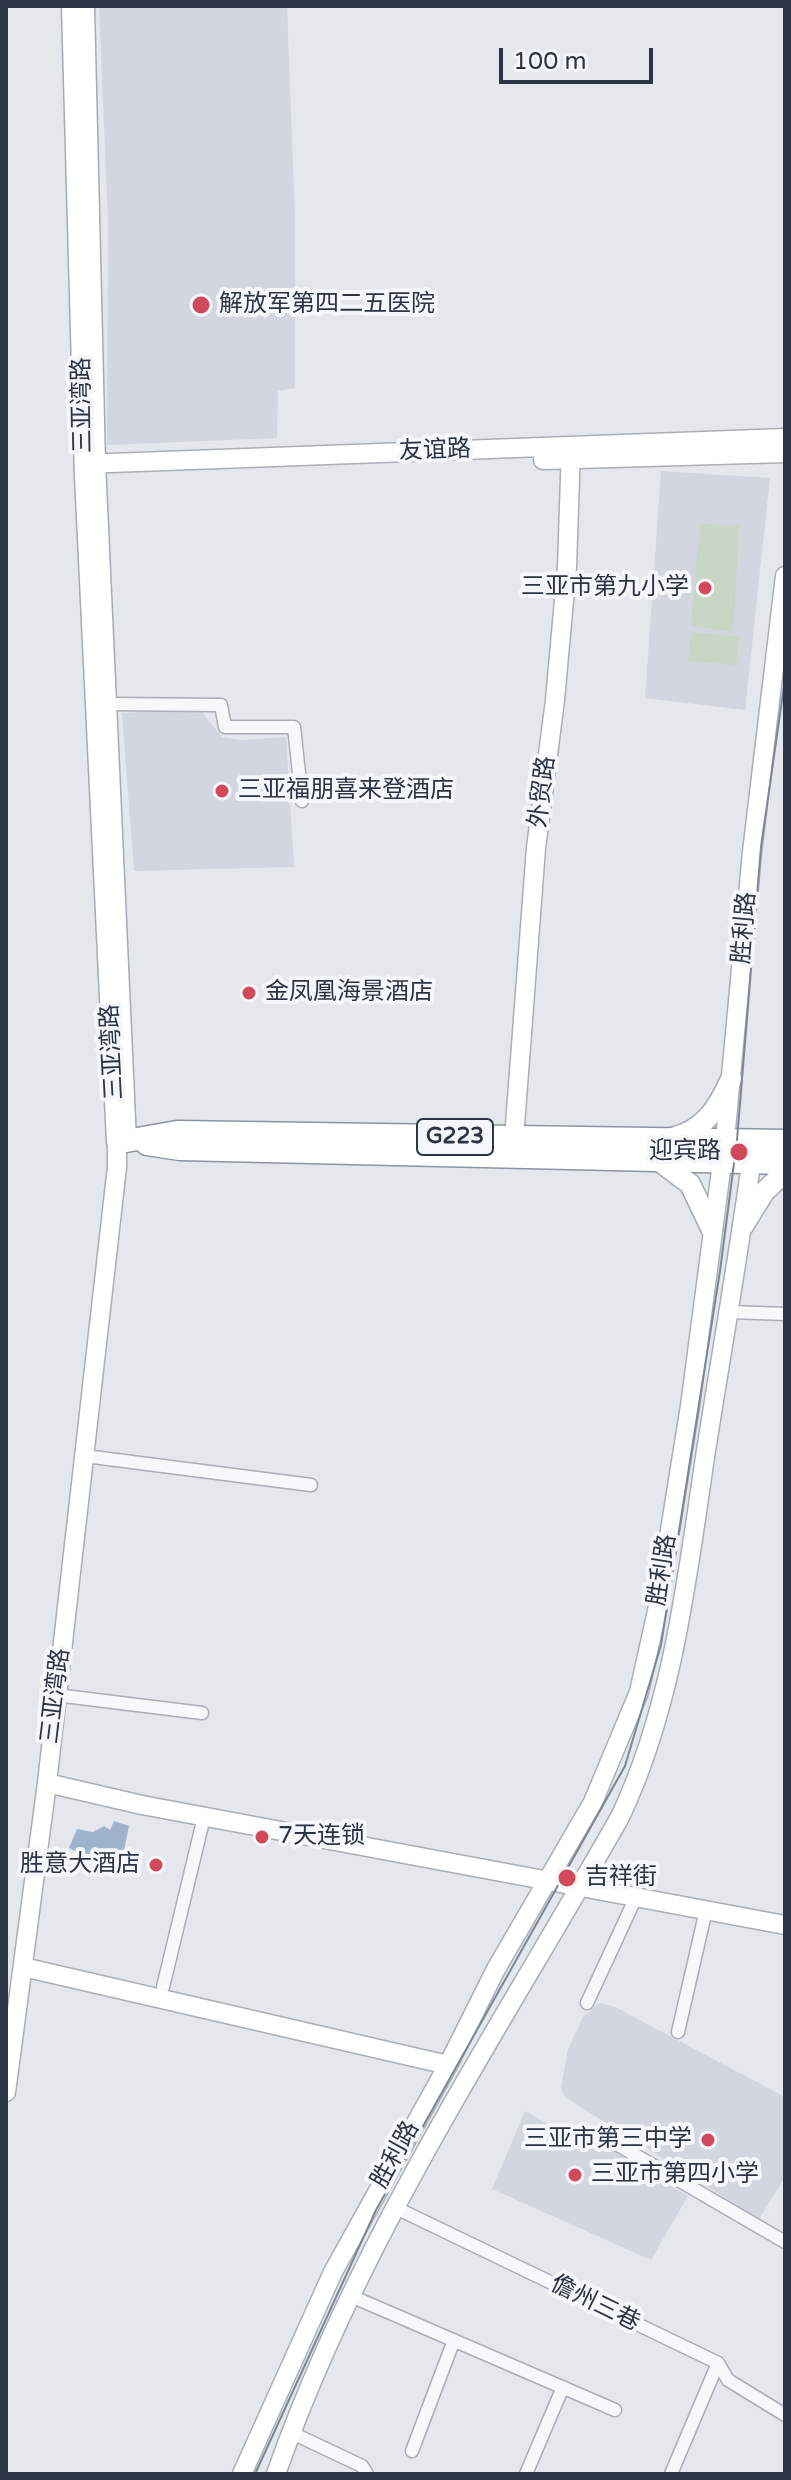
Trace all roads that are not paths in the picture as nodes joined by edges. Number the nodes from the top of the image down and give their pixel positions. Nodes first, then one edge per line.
1 (72, 6) edge
2 (84, 6) edge
3 (785, 438) edge
4 (572, 452) junction
5 (785, 453) edge
6 (90, 469) junction
7 (785, 576) edge
8 (107, 704) junction
9 (302, 801) dead end
10 (731, 1079) junction
11 (514, 1138) junction
12 (669, 1139) junction
13 (725, 1140) junction
14 (755, 1140) junction
15 (785, 1141) edge
16 (122, 1142) junction
17 (662, 1163) junction
18 (722, 1163) junction
19 (751, 1163) junction
20 (785, 1163) edge
21 (785, 1172) edge
22 (743, 1226) junction
23 (712, 1230) junction
24 (730, 1312) junction
25 (785, 1314) edge
26 (85, 1456) junction
27 (311, 1485) dead end
28 (56, 1695) junction
29 (202, 1713) dead end
30 (47, 1778) junction
31 (204, 1817) junction
32 (550, 1877) junction
33 (583, 1883) junction
34 (636, 1897) junction
35 (706, 1910) junction
36 (785, 1916) edge
37 (785, 1925) edge
38 (23, 1967) junction
39 (163, 1987) dead end
40 (587, 2003) dead end
41 (678, 2032) dead end
42 (448, 2065) junction
43 (6, 2092) edge
44 (606, 2138) dead end
45 (394, 2207) junction
46 (785, 2242) edge
47 (351, 2296) junction
48 (454, 2340) junction
49 (718, 2363) junction
50 (563, 2387) junction
51 (615, 2410) dead end
52 (785, 2415) edge
53 (290, 2432) junction
54 (412, 2451) dead end
55 (242, 2474) edge
56 (276, 2474) edge
57 (367, 2474) edge
58 (526, 2474) edge
59 (671, 2474) edge

1 - 6 main road, 三亚湾路
2 - 6 main road, 三亚湾路
3 - 4 main road, 友谊路
4 - 5 main road, 友谊路
4 - 6 main road, 友谊路
4 - 11 main road, 外贸路
6 - 8 main road, 三亚湾路
6 - 16 main road, 三亚湾路
7 - 10 main road, 胜利路
8 - 9 street
8 - 16 main road, 三亚湾路
10 - 12 main road
10 - 13 main road, 胜利路
11 - 12 highway, G223
11 - 16 highway, G223
12 - 13 highway, G223
13 - 14 highway, G223
13 - 18 main road, 胜利路
14 - 15 highway, G223
14 - 19 main road, 胜利路
16 - 17 highway, G223
16 - 26 main road, 三亚湾路
17 - 18 highway, G223
17 - 23 main road
18 - 19 highway, G223
18 - 23 main road, 胜利路
19 - 20 highway, G223
19 - 22 main road, 胜利路
21 - 22 main road
22 - 24 main road, 胜利路
23 - 32 main road, 胜利路
24 - 25 street
24 - 33 main road, 胜利路
26 - 27 street
26 - 28 main road, 三亚湾路
28 - 29 street
28 - 30 main road, 三亚湾路
30 - 31 main road
30 - 32 main road
30 - 38 main road, 三亚湾路
31 - 32 main road
31 - 39 street
32 - 33 main road
32 - 42 main road, 胜利路
33 - 34 main road
33 - 36 main road
33 - 45 main road, 胜利路
34 - 35 main road
34 - 40 street
35 - 37 main road
35 - 41 street
38 - 42 main road
38 - 43 main road, 三亚湾路
42 - 55 main road, 胜利路
44 - 46 street
45 - 47 main road, 胜利路
45 - 49 street, 儋州三巷
47 - 48 street
47 - 53 main road, 胜利路
48 - 50 street
48 - 54 street
49 - 52 street, 儋州三巷
49 - 59 street
50 - 51 street
50 - 58 street
53 - 56 main road, 胜利路
53 - 57 street

